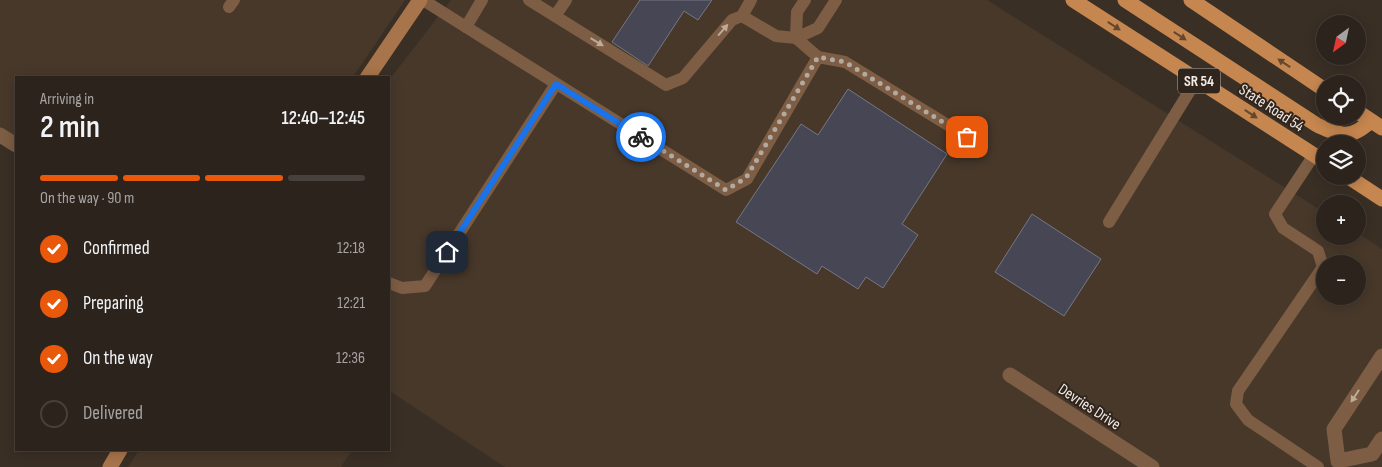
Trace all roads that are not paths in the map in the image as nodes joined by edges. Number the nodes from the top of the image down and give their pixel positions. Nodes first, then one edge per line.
1 (420, 0) edge
2 (423, 0) edge
3 (482, 0) edge
4 (529, 0) edge
5 (566, 0) edge
6 (751, 0) edge
7 (805, 0) edge
8 (836, 0) edge
9 (1073, 0) edge
10 (1125, 0) edge
11 (1191, 0) edge
12 (555, 16) junction
13 (742, 16) junction
14 (466, 27) junction
15 (796, 38) junction
16 (818, 57) junction
17 (368, 76) edge
18 (1197, 79) junction
19 (556, 84) junction
20 (1316, 84) edge
21 (1366, 117) edge
22 (1377, 124) edge
23 (0, 135) edge
24 (15, 144) edge
25 (982, 146) dead end
26 (1316, 156) edge
27 (1316, 162) edge
28 (1361, 185) edge
29 (1382, 199) edge
30 (1109, 222) dead end
31 (390, 283) edge
32 (1382, 356) edge
33 (1010, 375) dead end
34 (1382, 439) edge
35 (119, 451) edge
36 (1340, 465) edge
37 (110, 467) edge
38 (1152, 467) edge
39 (1318, 467) edge

1 - 17 main road
2 - 14 lane
3 - 14 lane
4 - 12 lane
5 - 12 lane
6 - 13 lane
7 - 15 lane
8 - 15 lane
9 -> 18 main road, State Road 54 / SR 54
10 -> 22 main road
20 -> 11 main road
12 -> 13 lane
13 - 15 lane
14 - 19 lane
15 - 16 lane
16 - 19 lane
16 - 25 lane
18 -> 26 main road, State Road 54 / SR 54
18 - 30 lane
19 - 31 lane
21 - 22 main road
23 - 24 street
27 - 39 lane
28 - 29 main road
32 -> 36 street
33 - 38 street, Devries Drive
34 - 36 street
35 - 37 main road

